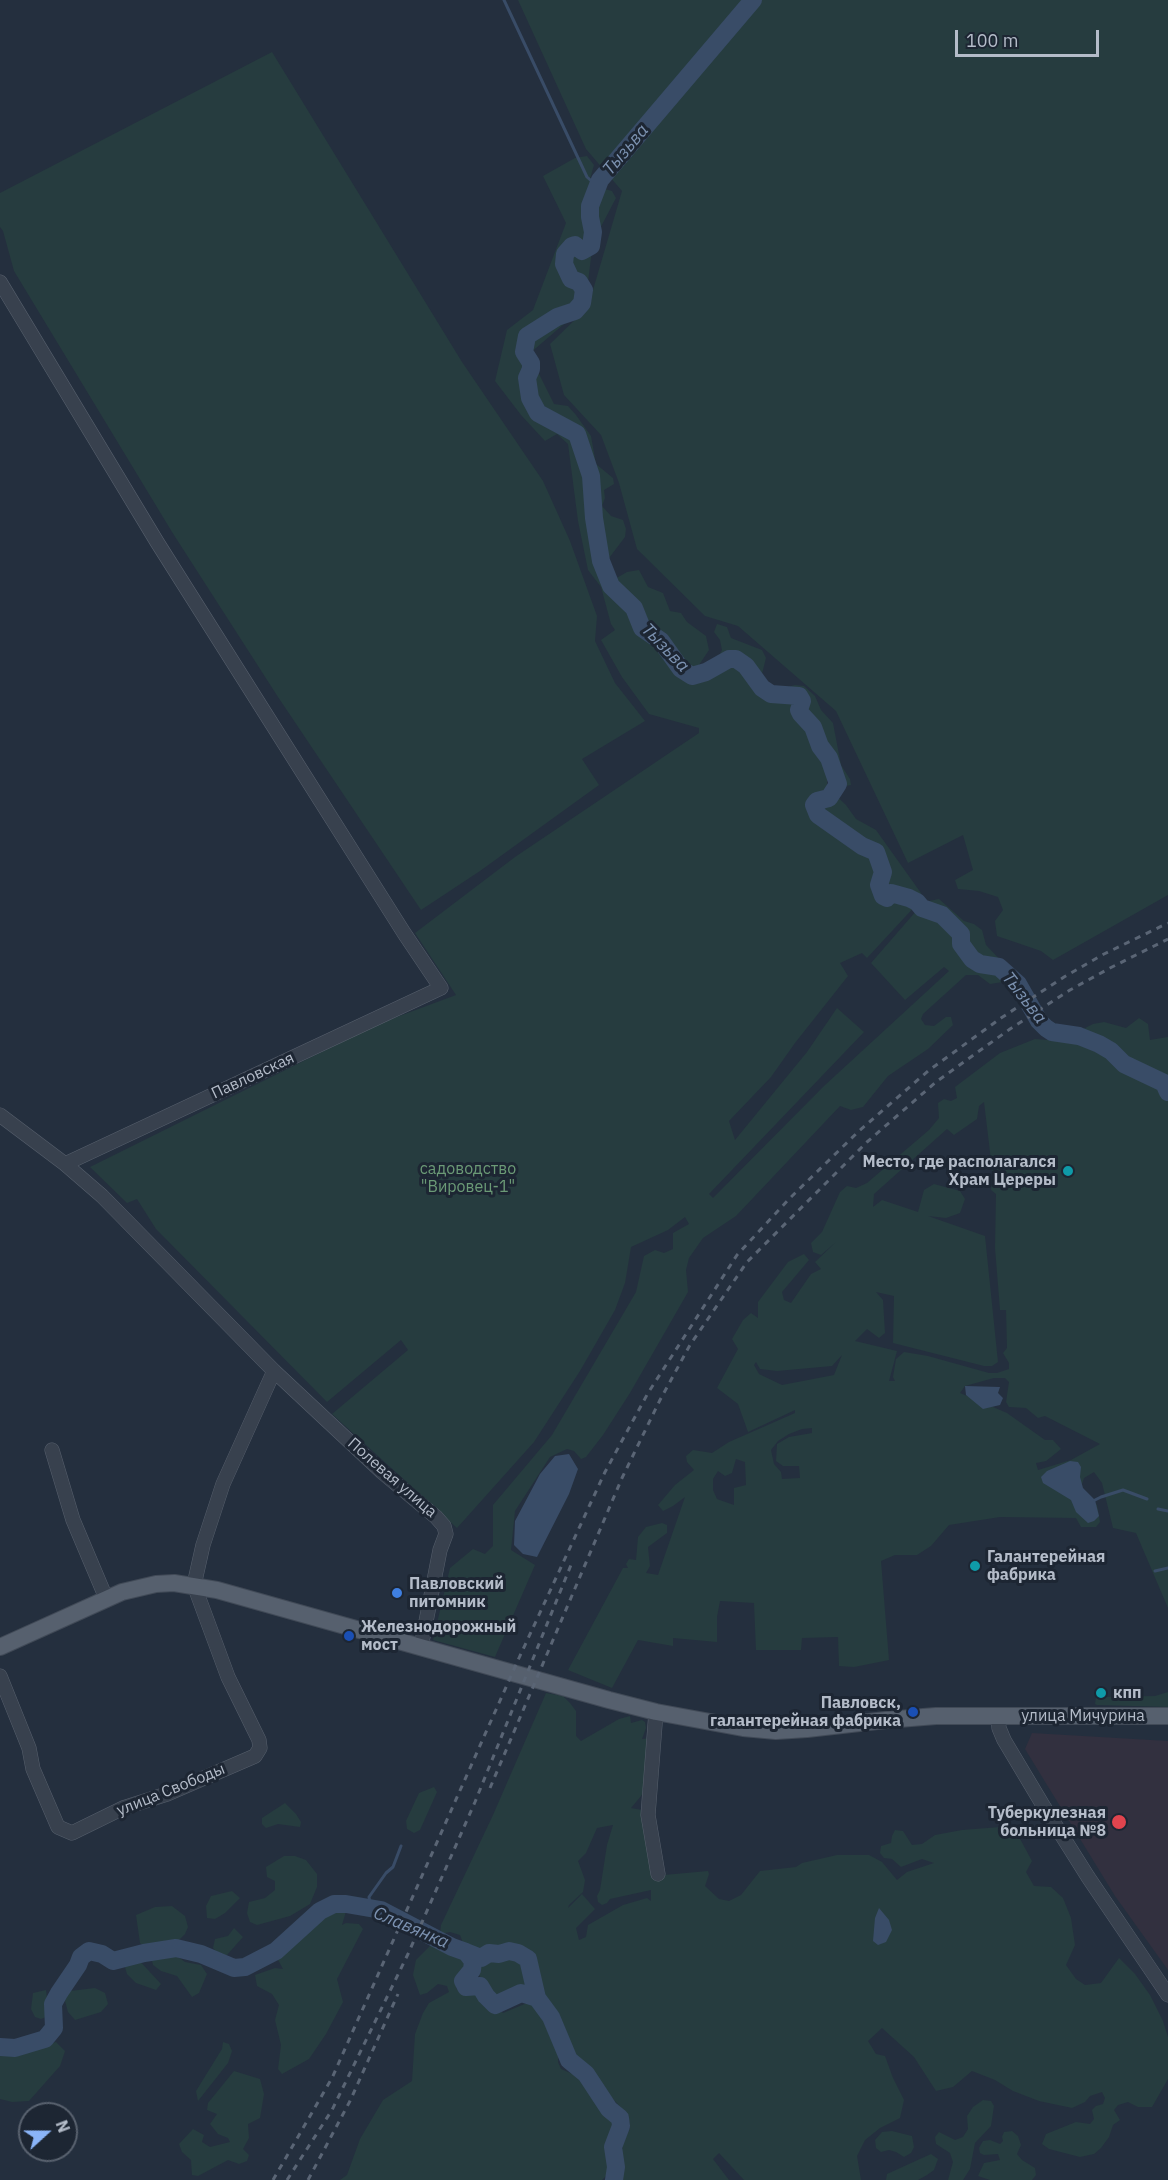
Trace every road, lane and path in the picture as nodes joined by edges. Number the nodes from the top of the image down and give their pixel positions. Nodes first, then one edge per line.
1 (0, 282) edge
2 (0, 1115) edge
3 (65, 1164) junction
4 (274, 1371) junction
5 (52, 1450) dead end
6 (194, 1585) junction
7 (106, 1598) junction
8 (0, 1647) edge
9 (421, 1647) junction
10 (0, 1676) edge
11 (656, 1712) junction
12 (998, 1715) junction
13 (1168, 1716) edge
14 (658, 1874) dead end
15 (1168, 1995) edge

1 - 3 street, Павловская
2 - 3 street
3 - 4 street
4 - 6 street
4 - 9 street, Полевая улица
5 - 7 street
6 - 7 main road, улица Мичурина
6 - 9 main road, улица Мичурина
6 - 10 street, улица Свободы
7 - 8 main road, улица Мичурина
9 - 11 main road, улица Мичурина
11 - 12 main road, улица Мичурина
11 - 14 street
12 - 13 main road, улица Мичурина
12 - 15 street

